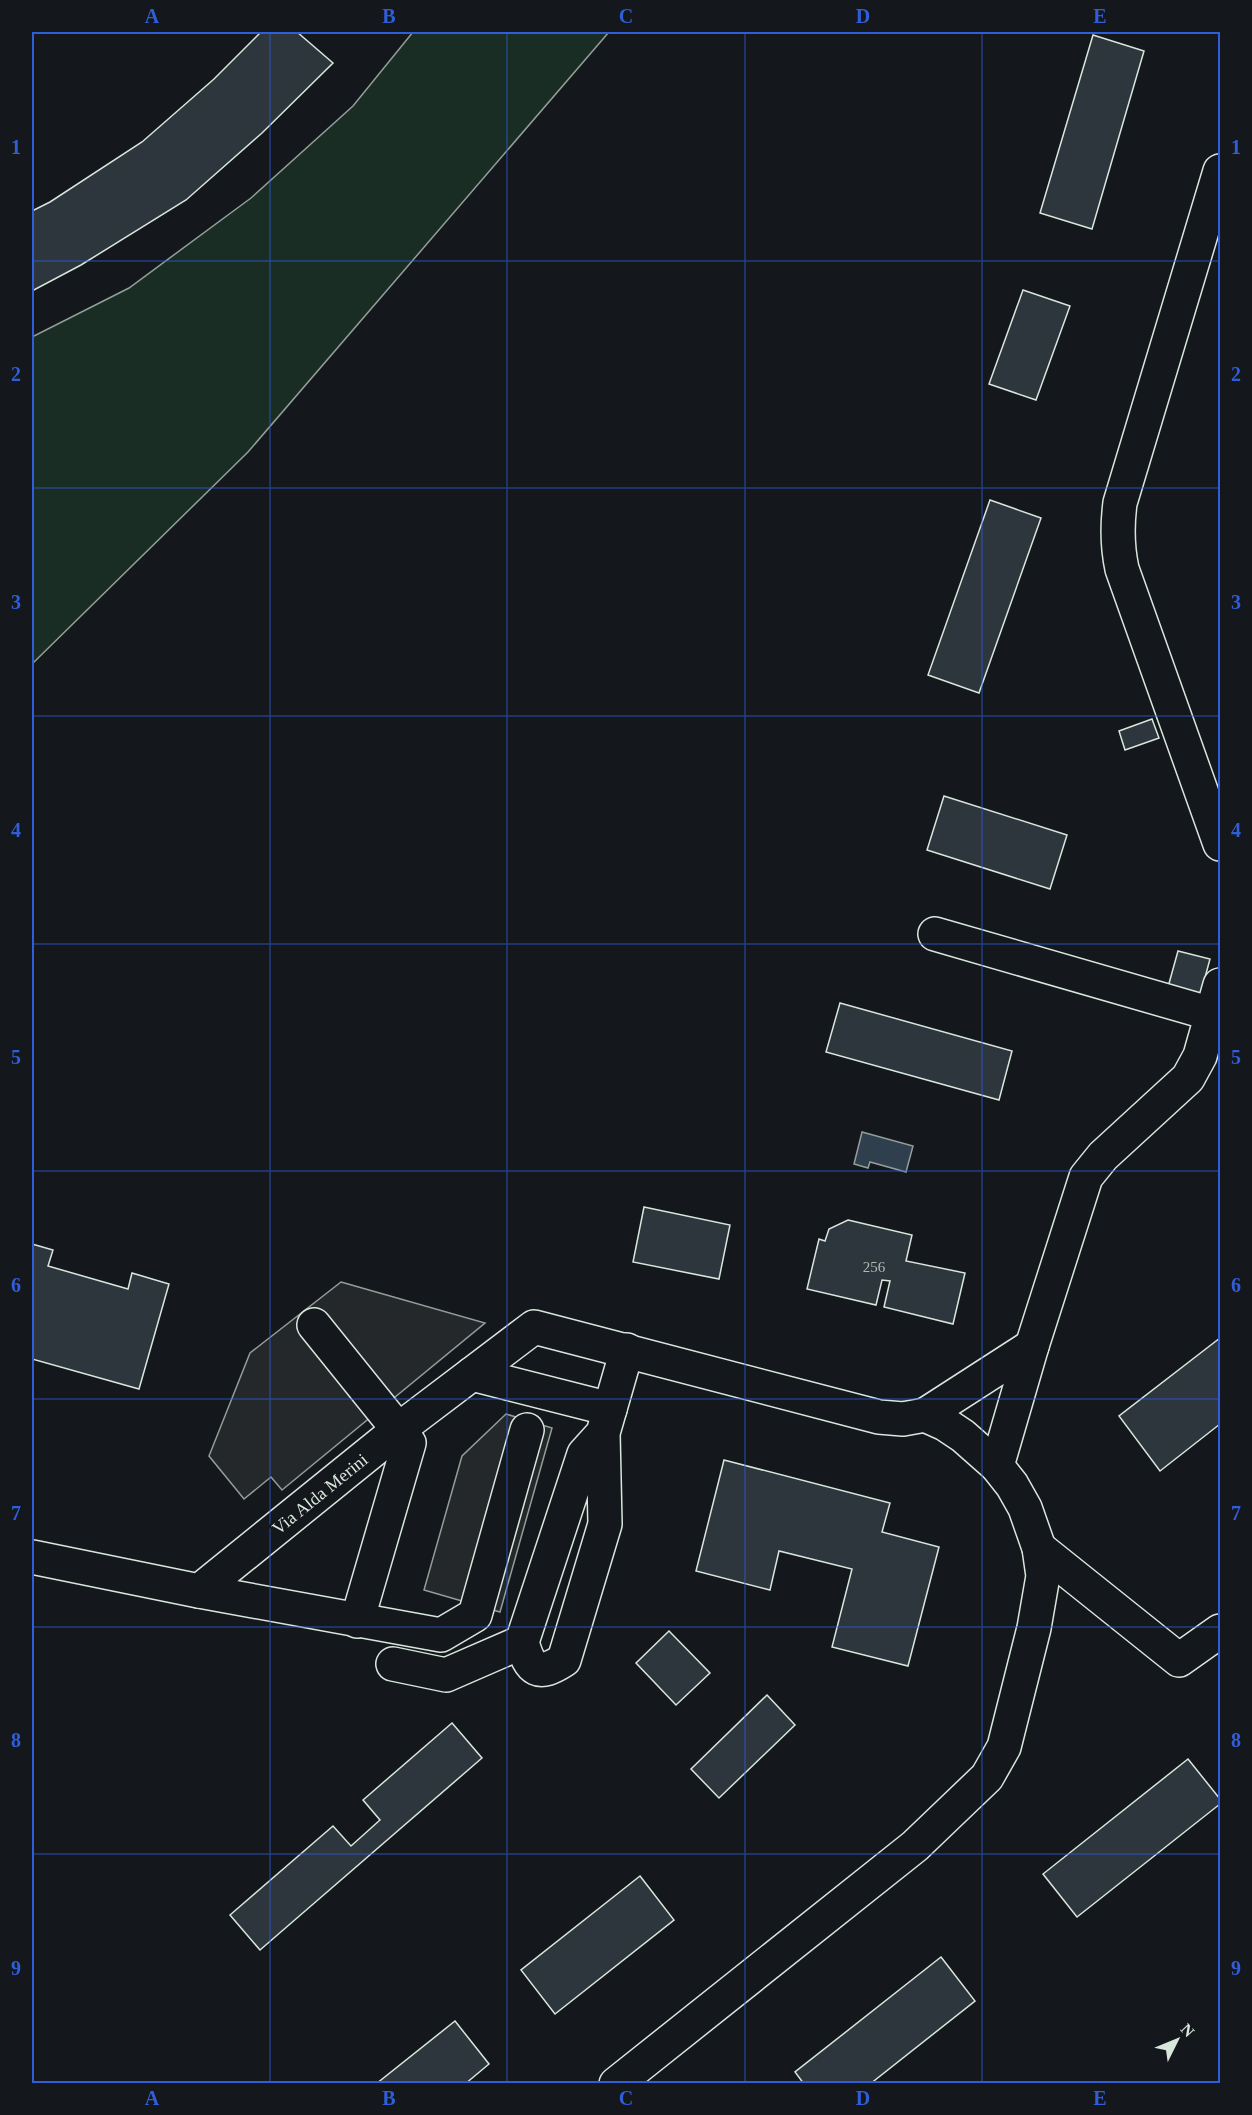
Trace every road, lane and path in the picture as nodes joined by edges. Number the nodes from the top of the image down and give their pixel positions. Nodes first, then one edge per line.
1 (1221, 171) edge
2 (1221, 844) edge
3 (935, 934) dead end
4 (1216, 1000) edge
5 (314, 1325) dead end
6 (1032, 1346) junction
7 (627, 1350) junction
8 (472, 1374) junction
9 (925, 1415) junction
10 (606, 1421) junction
11 (398, 1430) junction
12 (527, 1430) dead end
13 (997, 1467) junction
14 (1039, 1548) junction
15 (32, 1557) edge
16 (198, 1591) junction
17 (357, 1621) junction
18 (1221, 1631) edge
19 (522, 1642) junction
20 (393, 1664) dead end
21 (616, 2084) edge

1 - 2 street
3 - 4 street
4 - 6 street
5 - 11 street
6 - 9 street
6 - 13 street
7 - 8 street, Via Alda Merini
7 - 9 street
7 - 10 street
8 - 10 street
8 - 11 street, Via Alda Merini
9 - 13 street
10 - 19 street
10 - 19 street
11 - 16 street, Via Alda Merini
11 - 17 street
12 - 17 street
13 - 14 street
14 - 18 street
14 - 21 street
15 - 16 street
16 - 17 street
19 - 20 street

